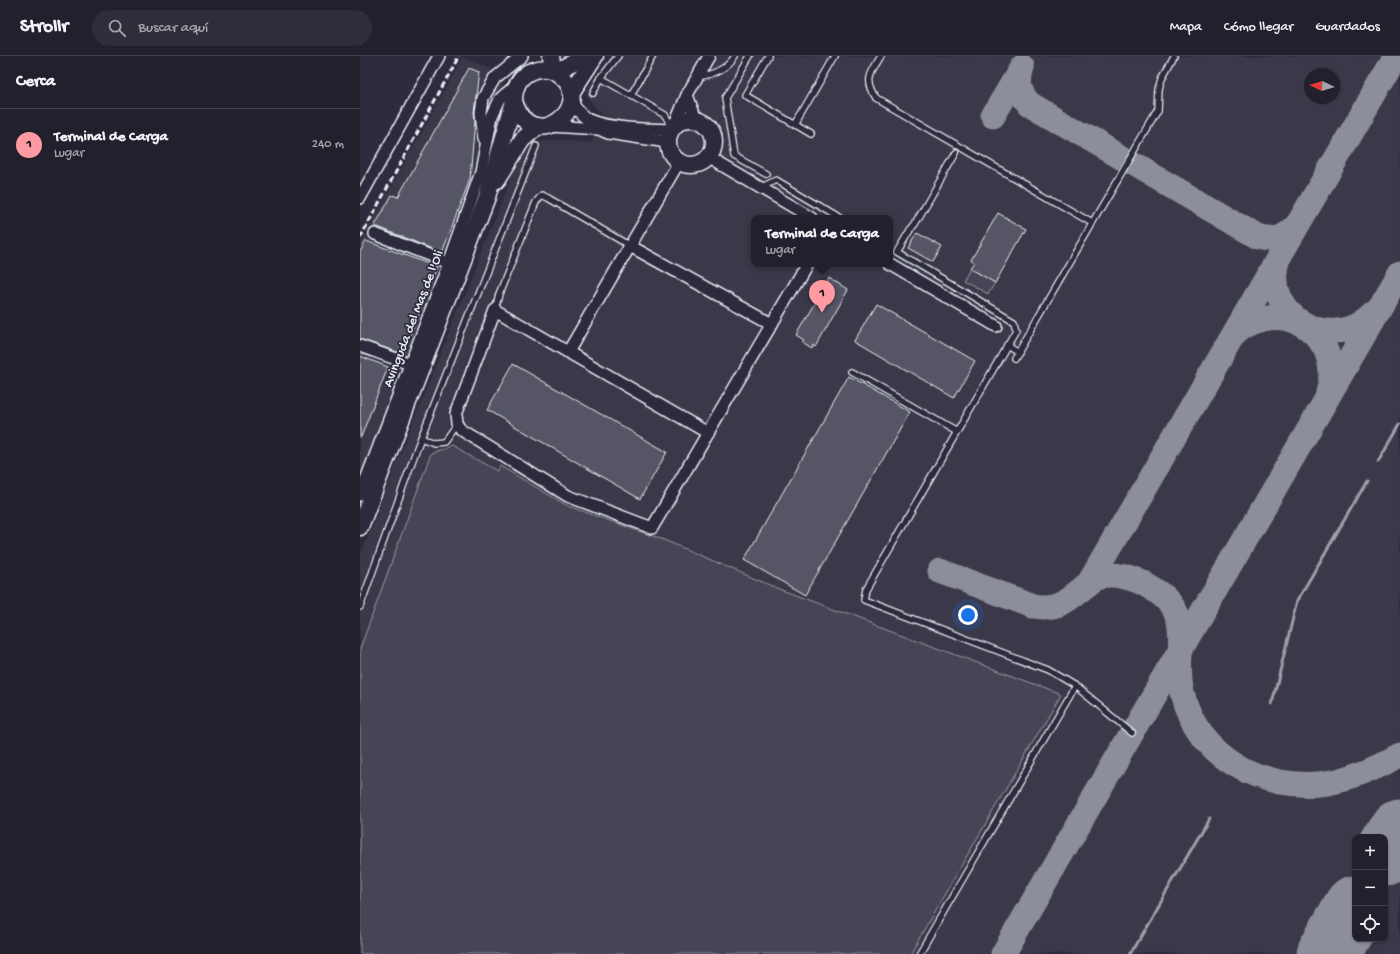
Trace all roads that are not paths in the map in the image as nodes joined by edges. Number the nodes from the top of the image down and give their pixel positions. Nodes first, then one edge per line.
1 (439, 56) edge
2 (522, 56) edge
3 (539, 56) edge
4 (584, 56) edge
5 (595, 56) edge
6 (618, 56) edge
7 (653, 56) edge
8 (709, 56) edge
9 (735, 56) edge
10 (750, 56) edge
11 (768, 56) edge
12 (835, 56) edge
13 (881, 56) edge
14 (1174, 56) edge
15 (554, 66) edge
16 (530, 72) junction
17 (697, 77) junction
18 (602, 78) junction
19 (518, 82) junction
20 (593, 93) dead end
21 (631, 95) junction
22 (687, 95) junction
23 (571, 98) junction
24 (514, 101) junction
25 (696, 119) junction
26 (795, 125) junction
27 (544, 126) junction
28 (671, 131) junction
29 (811, 134) dead end
30 (536, 146) dead end
31 (485, 149) junction
32 (956, 153) dead end
33 (708, 157) junction
34 (679, 162) junction
35 (766, 174) dead end
36 (760, 188) junction
37 (487, 197) junction
38 (360, 198) edge
39 (807, 215) edge
40 (835, 215) edge
41 (1092, 224) junction
42 (375, 234) dead end
43 (630, 246) junction
44 (449, 262) junction
45 (893, 266) edge
46 (805, 267) edge
47 (495, 310) junction
48 (772, 324) junction
49 (996, 326) dead end
50 (1007, 345) junction
51 (360, 346) edge
52 (568, 352) junction
53 (1018, 352) junction
54 (1014, 358) dead end
55 (410, 364) junction
56 (852, 372) dead end
57 (457, 424) junction
58 (957, 432) junction
59 (708, 433) junction
60 (421, 438) junction
61 (361, 490) edge
62 (360, 527) edge
63 (360, 607) edge
64 (1075, 686) junction
65 (1132, 733) dead end
66 (920, 954) edge

1 - 38 street
2 - 31 street, Avinguda del Mas de l'Oli
3 - 16 main road
4 - 15 main road
5 - 23 main road
6 - 18 lane
7 - 21 lane
8 - 17 street
9 - 17 lane
10 - 35 lane
11 - 26 lane
12 - 26 lane
13 - 41 lane
14 - 41 lane
15 - 16 main road
15 - 23 main road
16 - 19 main road
17 - 22 street
18 - 20 lane
18 - 21 lane
19 - 24 main road
19 - 31 street, Avinguda del Mas de l'Oli
21 - 28 lane
22 - 25 street
22 - 28 street
23 - 27 main road
23 - 28 street
24 - 27 main road
24 - 37 main road
25 - 28 main road
25 - 33 main road
26 - 29 lane
27 - 28 street
27 - 37 main road
28 - 34 main road
30 - 60 lane
31 - 44 street, Avinguda del Mas de l'Oli
32 - 50 lane
33 - 34 main road
33 - 36 street
34 - 43 street
36 - 39 street
36 - 40 lane
37 - 62 main road
41 - 53 lane
42 - 44 street
43 - 47 lane
43 - 48 street
43 - 52 street
44 - 55 street, Avinguda del Mas de l'Oli
45 - 49 street
46 - 48 street
47 - 52 street
47 - 57 street
48 - 59 street
50 - 53 lane
50 - 58 lane
51 - 55 street
52 - 59 street
53 - 54 lane
55 - 61 street, Avinguda del Mas de l'Oli
56 - 58 lane
57 - 59 street
57 - 60 lane
58 - 64 lane
60 - 63 lane
64 - 65 lane
64 - 66 lane

